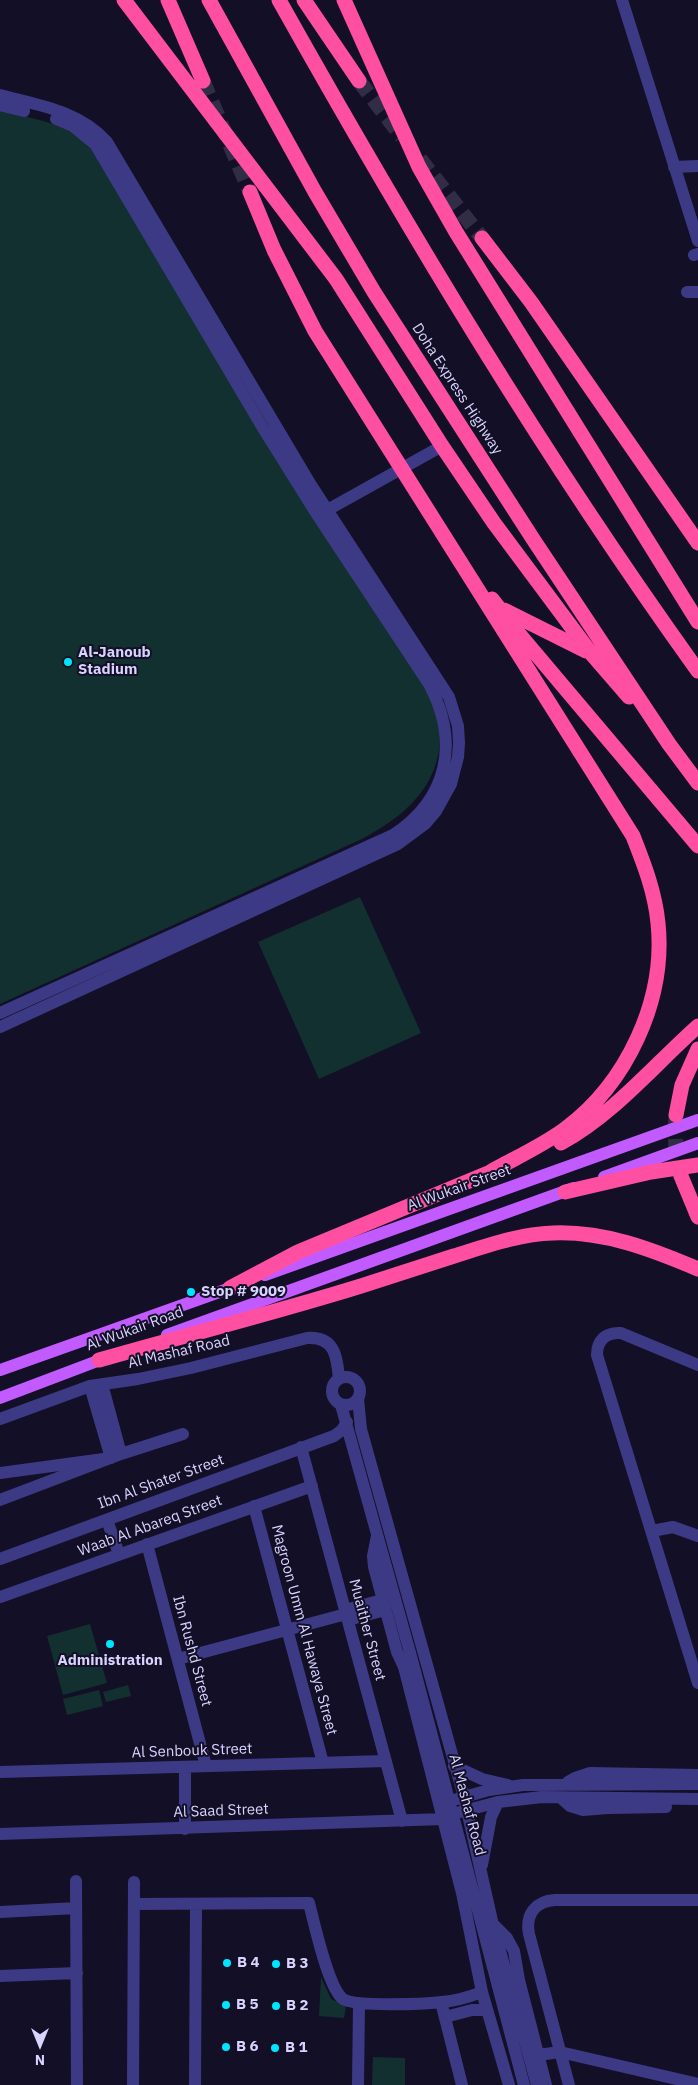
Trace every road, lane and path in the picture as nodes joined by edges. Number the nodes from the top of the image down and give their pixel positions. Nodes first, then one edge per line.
1 (124, 0) edge
2 (168, 0) edge
3 (209, 0) edge
4 (279, 0) edge
5 (304, 0) edge
6 (344, 0) edge
7 (622, 0) edge
8 (203, 80) tunnel mouth
9 (359, 81) tunnel mouth
10 (0, 95) edge
11 (0, 105) edge
12 (698, 166) edge
13 (674, 167) junction
14 (250, 192) tunnel mouth
15 (482, 238) tunnel mouth
16 (698, 241) edge
17 (442, 446) junction
18 (400, 468) junction
19 (322, 513) junction
20 (437, 526) junction
21 (698, 543) edge
22 (500, 609) junction
23 (698, 622) edge
24 (590, 652) junction
25 (698, 671) edge
26 (669, 744) junction
27 (698, 783) edge
28 (698, 846) edge
29 (0, 1013) edge
30 (698, 1026) edge
31 (0, 1027) edge
32 (698, 1048) edge
33 (676, 1114) tunnel mouth
34 (698, 1120) edge
35 (698, 1143) edge
36 (698, 1165) edge
37 (490, 1172) junction
38 (681, 1176) tunnel mouth
39 (565, 1192) junction
40 (698, 1217) edge
41 (698, 1269) edge
42 (230, 1288) junction
43 (99, 1360) junction
44 (698, 1365) edge
45 (0, 1370) edge
46 (339, 1380) junction
47 (96, 1385) junction
48 (0, 1398) edge
49 (358, 1399) junction
50 (341, 1405) junction
51 (0, 1419) edge
52 (347, 1422) junction
53 (183, 1434) dead end
54 (334, 1436) junction
55 (301, 1447) junction
56 (116, 1456) junction
57 (15, 1470) junction
58 (0, 1473) edge
59 (312, 1486) junction
60 (22, 1492) junction
61 (0, 1500) edge
62 (369, 1501) junction
63 (254, 1506) junction
64 (107, 1520) junction
65 (652, 1531) junction
66 (378, 1533) junction
67 (698, 1536) edge
68 (147, 1544) junction
69 (119, 1554) junction
70 (0, 1559) edge
71 (0, 1598) edge
72 (384, 1605) junction
73 (346, 1615) junction
74 (287, 1629) junction
75 (393, 1635) junction
76 (411, 1656) junction
77 (178, 1659) junction
78 (698, 1683) edge
79 (386, 1761) junction
80 (323, 1763) junction
81 (206, 1766) junction
82 (454, 1766) junction
83 (186, 1767) junction
84 (0, 1772) edge
85 (698, 1775) edge
86 (566, 1784) junction
87 (698, 1784) edge
88 (513, 1786) junction
89 (464, 1798) junction
90 (561, 1798) junction
91 (698, 1799) edge
92 (449, 1801) junction
93 (498, 1802) junction
94 (698, 1808) edge
95 (466, 1810) junction
96 (448, 1817) junction
97 (402, 1821) junction
98 (185, 1829) junction
99 (0, 1834) edge
100 (481, 1868) junction
101 (76, 1881) dead end
102 (134, 1882) dead end
103 (698, 1900) edge
104 (134, 1904) junction
105 (196, 1904) junction
106 (76, 1908) junction
107 (0, 1912) edge
108 (493, 1925) junction
109 (486, 1944) junction
110 (77, 1973) junction
111 (0, 1976) edge
112 (480, 1979) junction
113 (482, 1992) junction
114 (441, 2002) junction
115 (359, 2004) junction
116 (487, 2010) junction
117 (445, 2017) junction
118 (494, 2034) junction
119 (515, 2051) junction
120 (560, 2052) junction
121 (538, 2055) junction
122 (698, 2084) edge
123 (77, 2085) edge
124 (133, 2085) edge
125 (195, 2085) edge
126 (358, 2085) edge
127 (462, 2085) edge
128 (509, 2085) edge
129 (524, 2085) edge
130 (537, 2085) edge
131 (546, 2085) edge
132 (569, 2085) edge

1 - 17 highway
2 - 8 highway
3 - 26 highway, Doha Express Highway
4 - 25 highway
5 - 9 highway
6 - 23 highway
7 - 13 street
10 - 19 street
11 - 19 street
12 - 13 street
13 - 16 street
14 - 18 highway
15 - 21 highway
17 - 18 street
17 - 24 highway
18 - 19 street
18 - 20 highway
19 - 29 street
19 - 31 street
20 - 22 highway
20 - 37 highway
22 - 24 highway
22 - 28 highway
24 - 26 highway
26 - 27 highway, Doha Express Highway
30 - 37 highway
32 - 33 highway
34 - 42 main road, Al Wukair Street
35 - 39 main road
36 - 39 highway
37 - 42 highway
38 - 40 highway
39 - 43 main road, Al Wukair Road
41 - 43 highway
42 - 45 main road, Al Wukair Road
43 - 48 main road, Al Wukair Road
44 - 65 street
46 - 47 street, Al Mashaf Road
46 - 49 street
46 - 50 street
47 - 51 street, Al Mashaf Road
47 - 56 street
49 - 50 street
49 - 82 street, Al Mashaf Road
50 - 52 street, Al Mashaf Road
52 - 54 street, Ibn Al Shater Street
52 - 62 street, Al Mashaf Road
53 - 56 street
54 - 55 street, Ibn Al Shater Street
54 - 62 street
55 - 59 street, Muaither Street
55 - 64 street, Ibn Al Shater Street
56 - 57 street
56 - 60 street
57 - 58 street
57 - 60 street
59 - 63 street, Waab Al Abareq Street
59 - 73 street, Muaither Street
60 - 61 street
62 - 66 street, Al Mashaf Road
63 - 68 street, Waab Al Abareq Street
63 - 74 street, Magroon Umm Al Hawaya Street
64 - 69 street
64 - 70 street, Ibn Al Shater Street
65 - 67 street
65 - 78 street
66 - 72 street, Al Mashaf Road
66 - 76 street, Al Mashaf Road
68 - 69 street, Waab Al Abareq Street
68 - 77 street, Ibn Rushd Street
69 - 71 street, Waab Al Abareq Street
72 - 73 street
72 - 75 street, Al Mashaf Road
73 - 74 street
73 - 79 street, Muaither Street
74 - 77 street
74 - 80 street, Magroon Umm Al Hawaya Street
75 - 76 street
75 - 96 street, Al Mashaf Road
76 - 92 street, Al Mashaf Road
77 - 81 street, Ibn Rushd Street
79 - 80 street, Al Senbouk Street
79 - 97 street, Muaither Street
80 - 81 street, Al Senbouk Street
81 - 83 street, Al Senbouk Street
82 - 88 street
82 - 89 street, Al Mashaf Road
83 - 84 street, Al Senbouk Street
83 - 98 street
85 - 86 street
86 - 87 street
86 - 88 street
88 - 89 street
89 - 92 street
89 - 95 street, Al Mashaf Road
90 - 91 street, Al Saad Street
90 - 93 street, Al Saad Street
90 - 94 street
92 - 96 street, Al Mashaf Road
93 - 95 street, Al Saad Street
93 - 100 street
95 - 96 street, Al Saad Street
95 - 100 street, Al Mashaf Road
96 - 97 street, Al Saad Street
96 - 109 street, Al Mashaf Road
96 - 112 street, Al Mashaf Road
97 - 98 street, Al Saad Street
98 - 99 street, Al Saad Street
100 - 108 street, Al Mashaf Road
101 - 106 street
102 - 104 street
103 - 120 street
104 - 105 street
104 - 124 street
105 - 115 street
105 - 125 street
106 - 107 street
106 - 110 street
108 - 121 street
108 - 130 street, Al Mashaf Road
109 - 112 street
109 - 119 street, Al Mashaf Road
110 - 111 street
110 - 123 street
112 - 113 street, Al Mashaf Road
113 - 114 street
113 - 116 street, Al Mashaf Road
114 - 115 street
114 - 117 street
115 - 126 street
116 - 117 street
116 - 118 street, Al Mashaf Road
117 - 127 street
118 - 119 street
118 - 128 street, Al Mashaf Road
119 - 129 street, Al Mashaf Road
120 - 121 street
120 - 122 street
120 - 132 street
121 - 131 street

